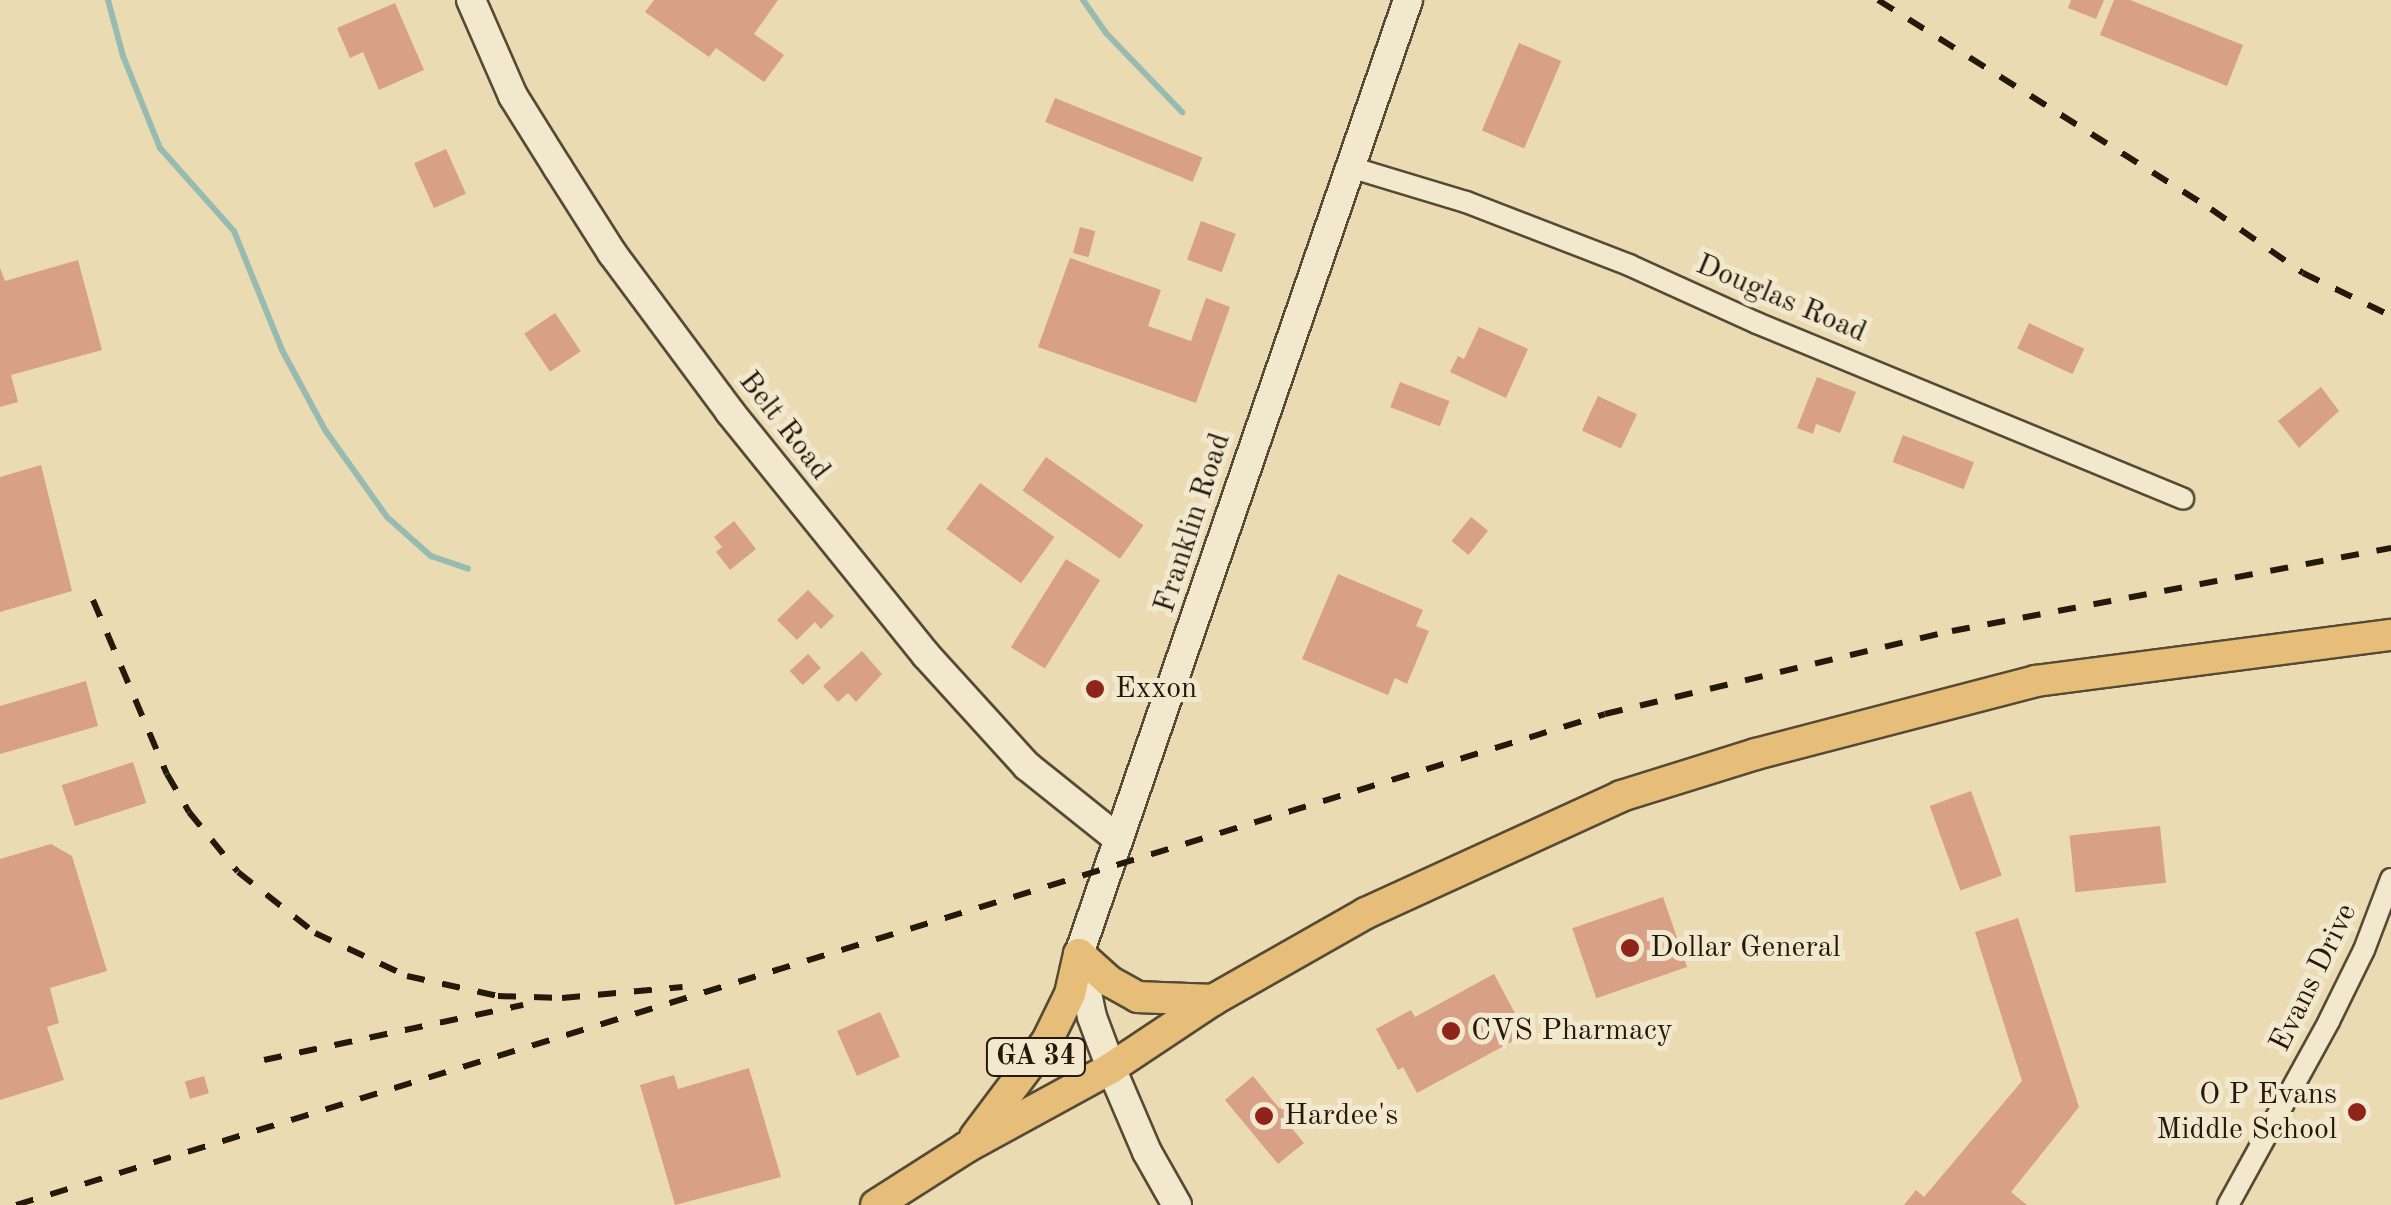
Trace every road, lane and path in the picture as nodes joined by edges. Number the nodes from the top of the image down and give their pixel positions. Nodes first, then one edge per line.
1 (471, 0) edge
2 (1408, 0) edge
3 (1350, 168) junction
4 (2183, 499) dead end
5 (2391, 634) edge
6 (1117, 838) junction
7 (2391, 880) edge
8 (1079, 954) junction
9 (1213, 1000) junction
10 (1110, 1068) junction
11 (967, 1148) junction
12 (876, 1205) edge
13 (1177, 1205) edge
14 (2228, 1205) edge

1 - 6 street, Belt Road
2 - 3 street, Franklin Road / GA 34
3 - 4 street, Douglas Road
3 - 6 street, Franklin Road / GA 34
5 - 9 main road
6 - 8 street, Franklin Road / GA 34
7 - 14 street, Evans Drive
8 - 9 main road
8 - 10 street, Franklin Road / GA 34
8 - 11 main road, GA 34
9 - 10 main road
10 - 11 main road
10 - 13 street, Franklin Road
11 - 12 main road

